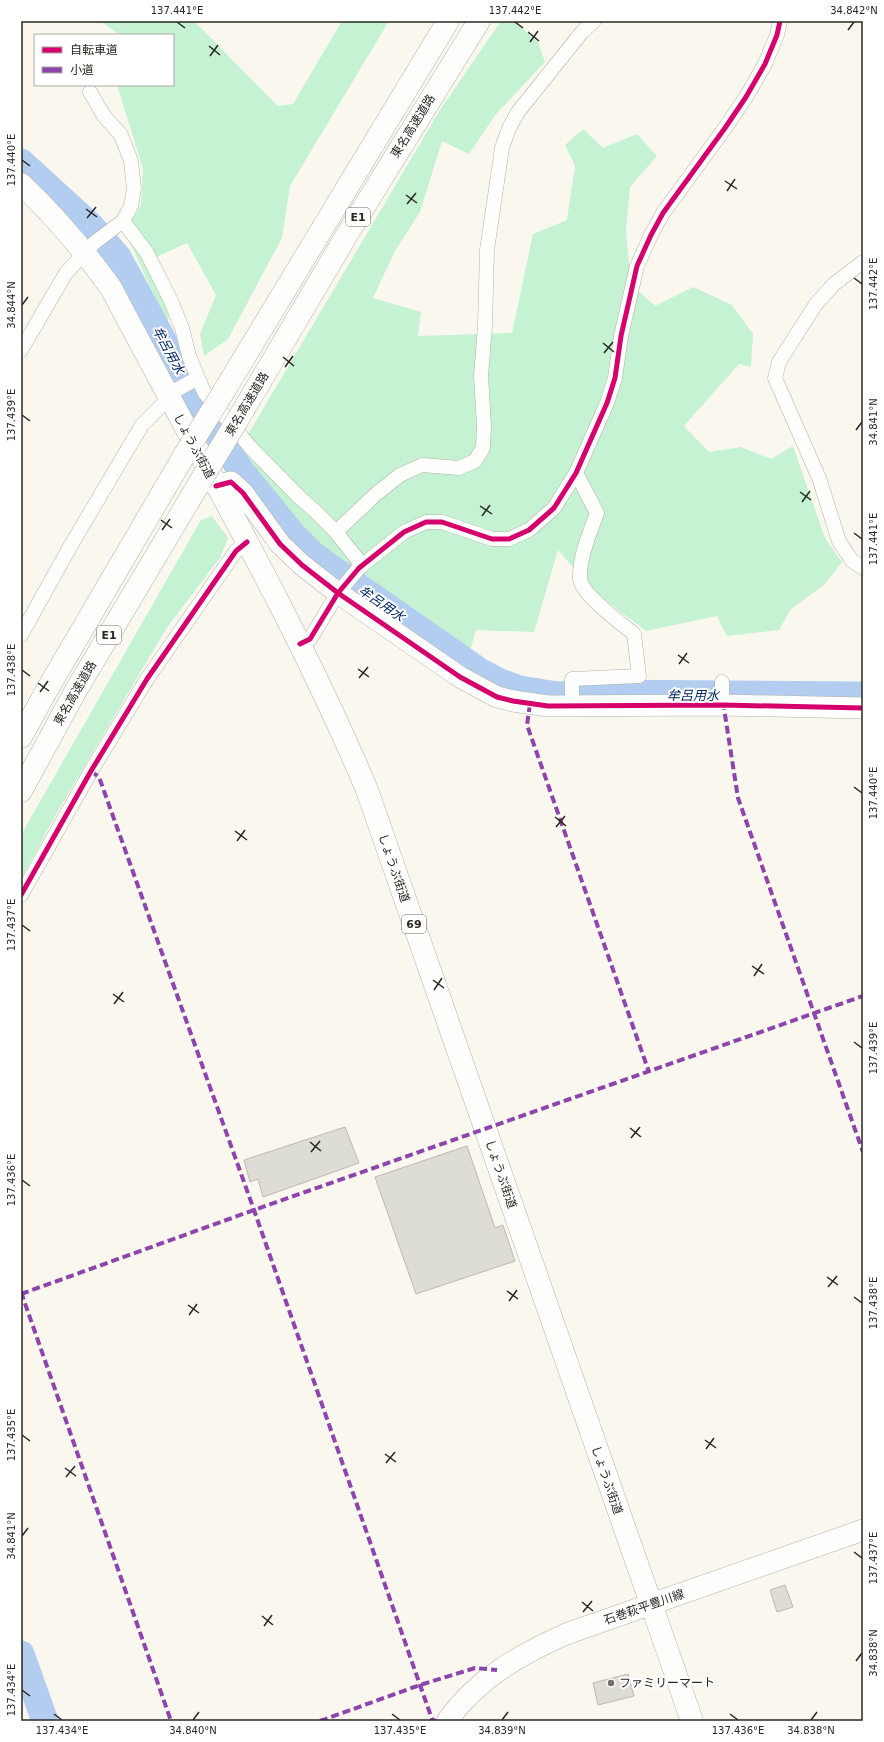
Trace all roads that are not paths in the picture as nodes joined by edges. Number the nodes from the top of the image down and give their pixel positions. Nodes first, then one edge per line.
1 (448, 21) edge
2 (479, 21) edge
3 (594, 21) edge
4 (780, 21) edge
5 (90, 92) dead end
6 (21, 184) edge
7 (118, 224) junction
8 (90, 248) junction
9 (863, 262) edge
10 (21, 350) edge
11 (195, 379) junction
12 (173, 394) junction
13 (576, 473) junction
14 (208, 484) junction
15 (336, 532) junction
16 (247, 542) junction
17 (360, 566) junction
18 (863, 568) edge
19 (340, 590) junction
20 (21, 635) edge
21 (300, 644) junction
22 (722, 682) dead end
23 (722, 700) dead end
24 (572, 703) junction
25 (863, 708) edge
26 (21, 738) edge
27 (21, 791) edge
28 (21, 895) edge
29 (863, 1530) edge
30 (651, 1604) junction
31 (446, 1721) edge
32 (692, 1721) edge

1 - 26 main road, 東名高速道路 / E1, bridge
2 - 14 main road, 東名高速道路 / E1, bridge
3 - 15 street
4 - 13 street
5 - 7 street
6 - 8 main road, しょうぶ街道 / 69
7 - 8 street
7 - 11 street
8 - 10 street
8 - 12 main road, しょうぶ街道 / 69
9 - 18 street
11 - 12 street
11 - 15 street
12 - 14 main road, しょうぶ街道 / 69
12 - 20 street
13 - 17 street
13 - 24 street
14 - 16 main road, しょうぶ街道 / 69
14 - 19 street
14 - 27 main road, 東名高速道路 / E1
15 - 17 street
16 - 21 main road, しょうぶ街道 / 69
16 - 28 street
17 - 19 street
19 - 21 street
19 - 24 street
21 - 30 main road, しょうぶ街道 / 69
22 - 23 street
24 - 25 street
29 - 30 street, 石巻萩平豊川線
30 - 31 street, 石巻萩平豊川線
30 - 32 main road, しょうぶ街道 / 69

